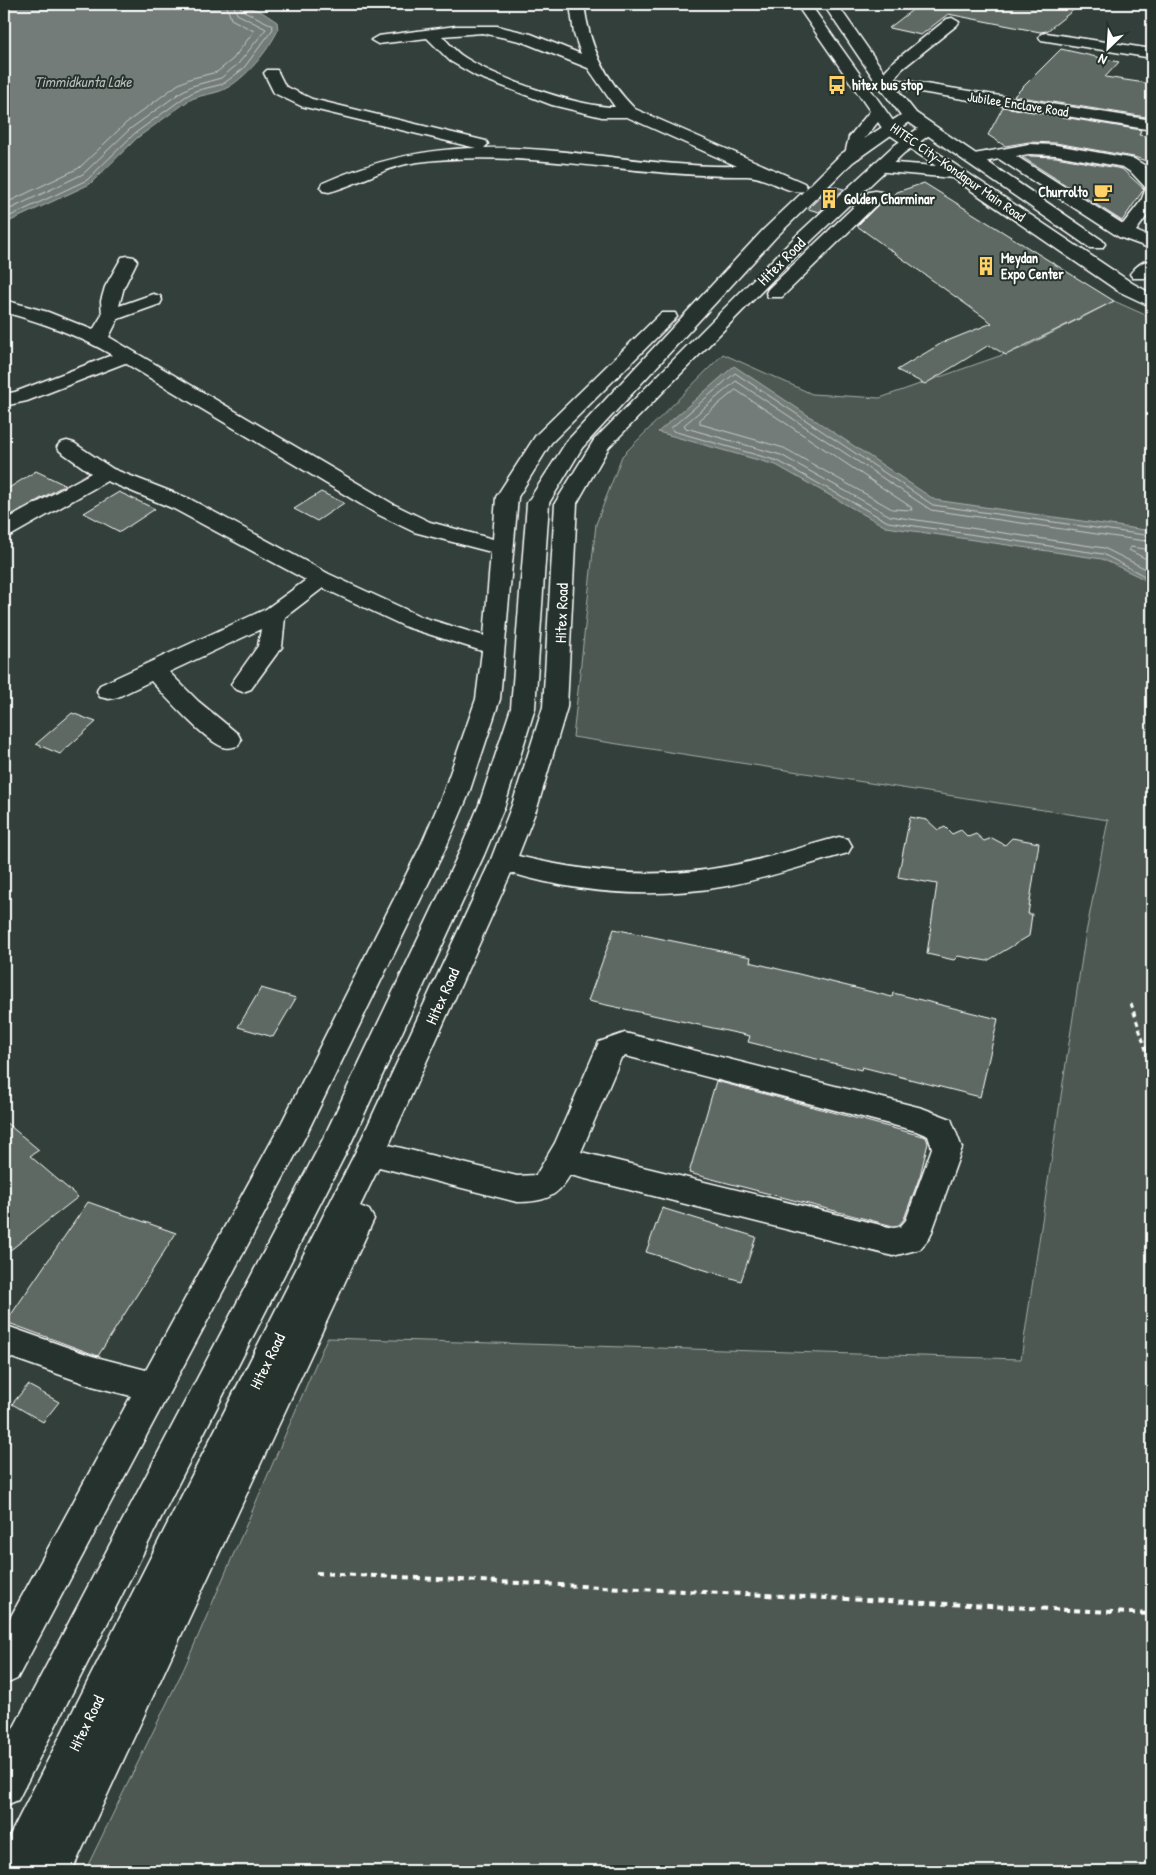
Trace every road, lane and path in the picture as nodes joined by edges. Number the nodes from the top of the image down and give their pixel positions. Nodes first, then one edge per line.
1 (577, 4) edge
2 (803, 4) edge
3 (830, 4) edge
4 (952, 22) dead end
5 (431, 34) junction
6 (1046, 37) dead end
7 (378, 40) dead end
8 (1152, 54) edge
9 (596, 66) junction
10 (272, 73) dead end
11 (883, 82) junction
12 (629, 112) junction
13 (904, 124) junction
14 (1152, 125) edge
15 (1000, 153) junction
16 (522, 154) junction
17 (850, 156) junction
18 (974, 158) junction
19 (880, 168) junction
20 (762, 171) junction
21 (958, 174) junction
22 (329, 187) dead end
23 (798, 187) junction
24 (1151, 195) edge
25 (1072, 228) junction
26 (1125, 234) junction
27 (1049, 235) junction
28 (1152, 244) edge
29 (1110, 254) dead end
30 (128, 261) dead end
31 (153, 300) dead end
32 (1152, 300) edge
33 (4, 306) edge
34 (111, 315) junction
35 (98, 340) junction
36 (127, 356) junction
37 (4, 400) edge
38 (67, 447) dead end
39 (106, 473) junction
40 (4, 530) edge
41 (502, 548) junction
42 (321, 579) junction
43 (274, 614) junction
44 (494, 647) junction
45 (153, 670) junction
46 (243, 684) dead end
47 (109, 691) dead end
48 (229, 740) dead end
49 (839, 846) dead end
50 (516, 865) junction
51 (1131, 1003) dead end
52 (1152, 1069) edge
53 (387, 1157) junction
54 (562, 1160) junction
55 (4, 1340) edge
56 (154, 1387) junction
57 (316, 1573) dead end
58 (1152, 1614) edge
59 (4, 1666) edge
60 (4, 1786) edge
61 (12, 1871) edge
62 (51, 1871) edge

1 - 9 street
2 - 13 street, HITEC City–Kondapur Main Road
3 - 11 street, HITEC City–Kondapur Main Road
4 - 11 street
5 - 7 street
5 - 9 street
5 - 12 street
6 - 8 street
9 - 12 street
10 - 16 street
11 - 13 street, HITEC City–Kondapur Main Road
11 - 14 street, Jubilee Enclave Road
12 - 20 street
13 - 17 street, Hitex Road
13 - 18 street, HITEC City–Kondapur Main Road
13 - 19 street, Hitex Road
13 - 21 street, HITEC City–Kondapur Main Road
15 - 18 street
15 - 24 street
15 - 26 street
16 - 20 street
16 - 22 street
17 - 23 street, Hitex Road
17 - 60 street, Hitex Road
18 - 25 street, HITEC City–Kondapur Main Road
19 - 21 street
19 - 50 street, Hitex Road
19 - 61 street, Hitex Road
20 - 23 street
21 - 27 street, HITEC City–Kondapur Main Road
23 - 41 street, Hitex Road
24 - 26 street
25 - 27 street
25 - 29 street, HITEC City–Kondapur Main Road
26 - 28 street
27 - 32 street, HITEC City–Kondapur Main Road
30 - 34 street
31 - 34 street
33 - 35 street
34 - 35 street
35 - 36 street
36 - 37 street
36 - 41 street
38 - 39 street
39 - 40 street
39 - 42 street
41 - 44 street, Hitex Road
42 - 43 street
42 - 44 street
43 - 45 street
43 - 46 street
44 - 56 street, Hitex Road
45 - 47 street
45 - 48 street
49 - 50 street
50 - 53 street, Hitex Road
51 - 52 path
53 - 54 street
53 - 62 street, Hitex Road
54 - 54 street
55 - 56 street
56 - 59 street, Hitex Road
57 - 58 path

